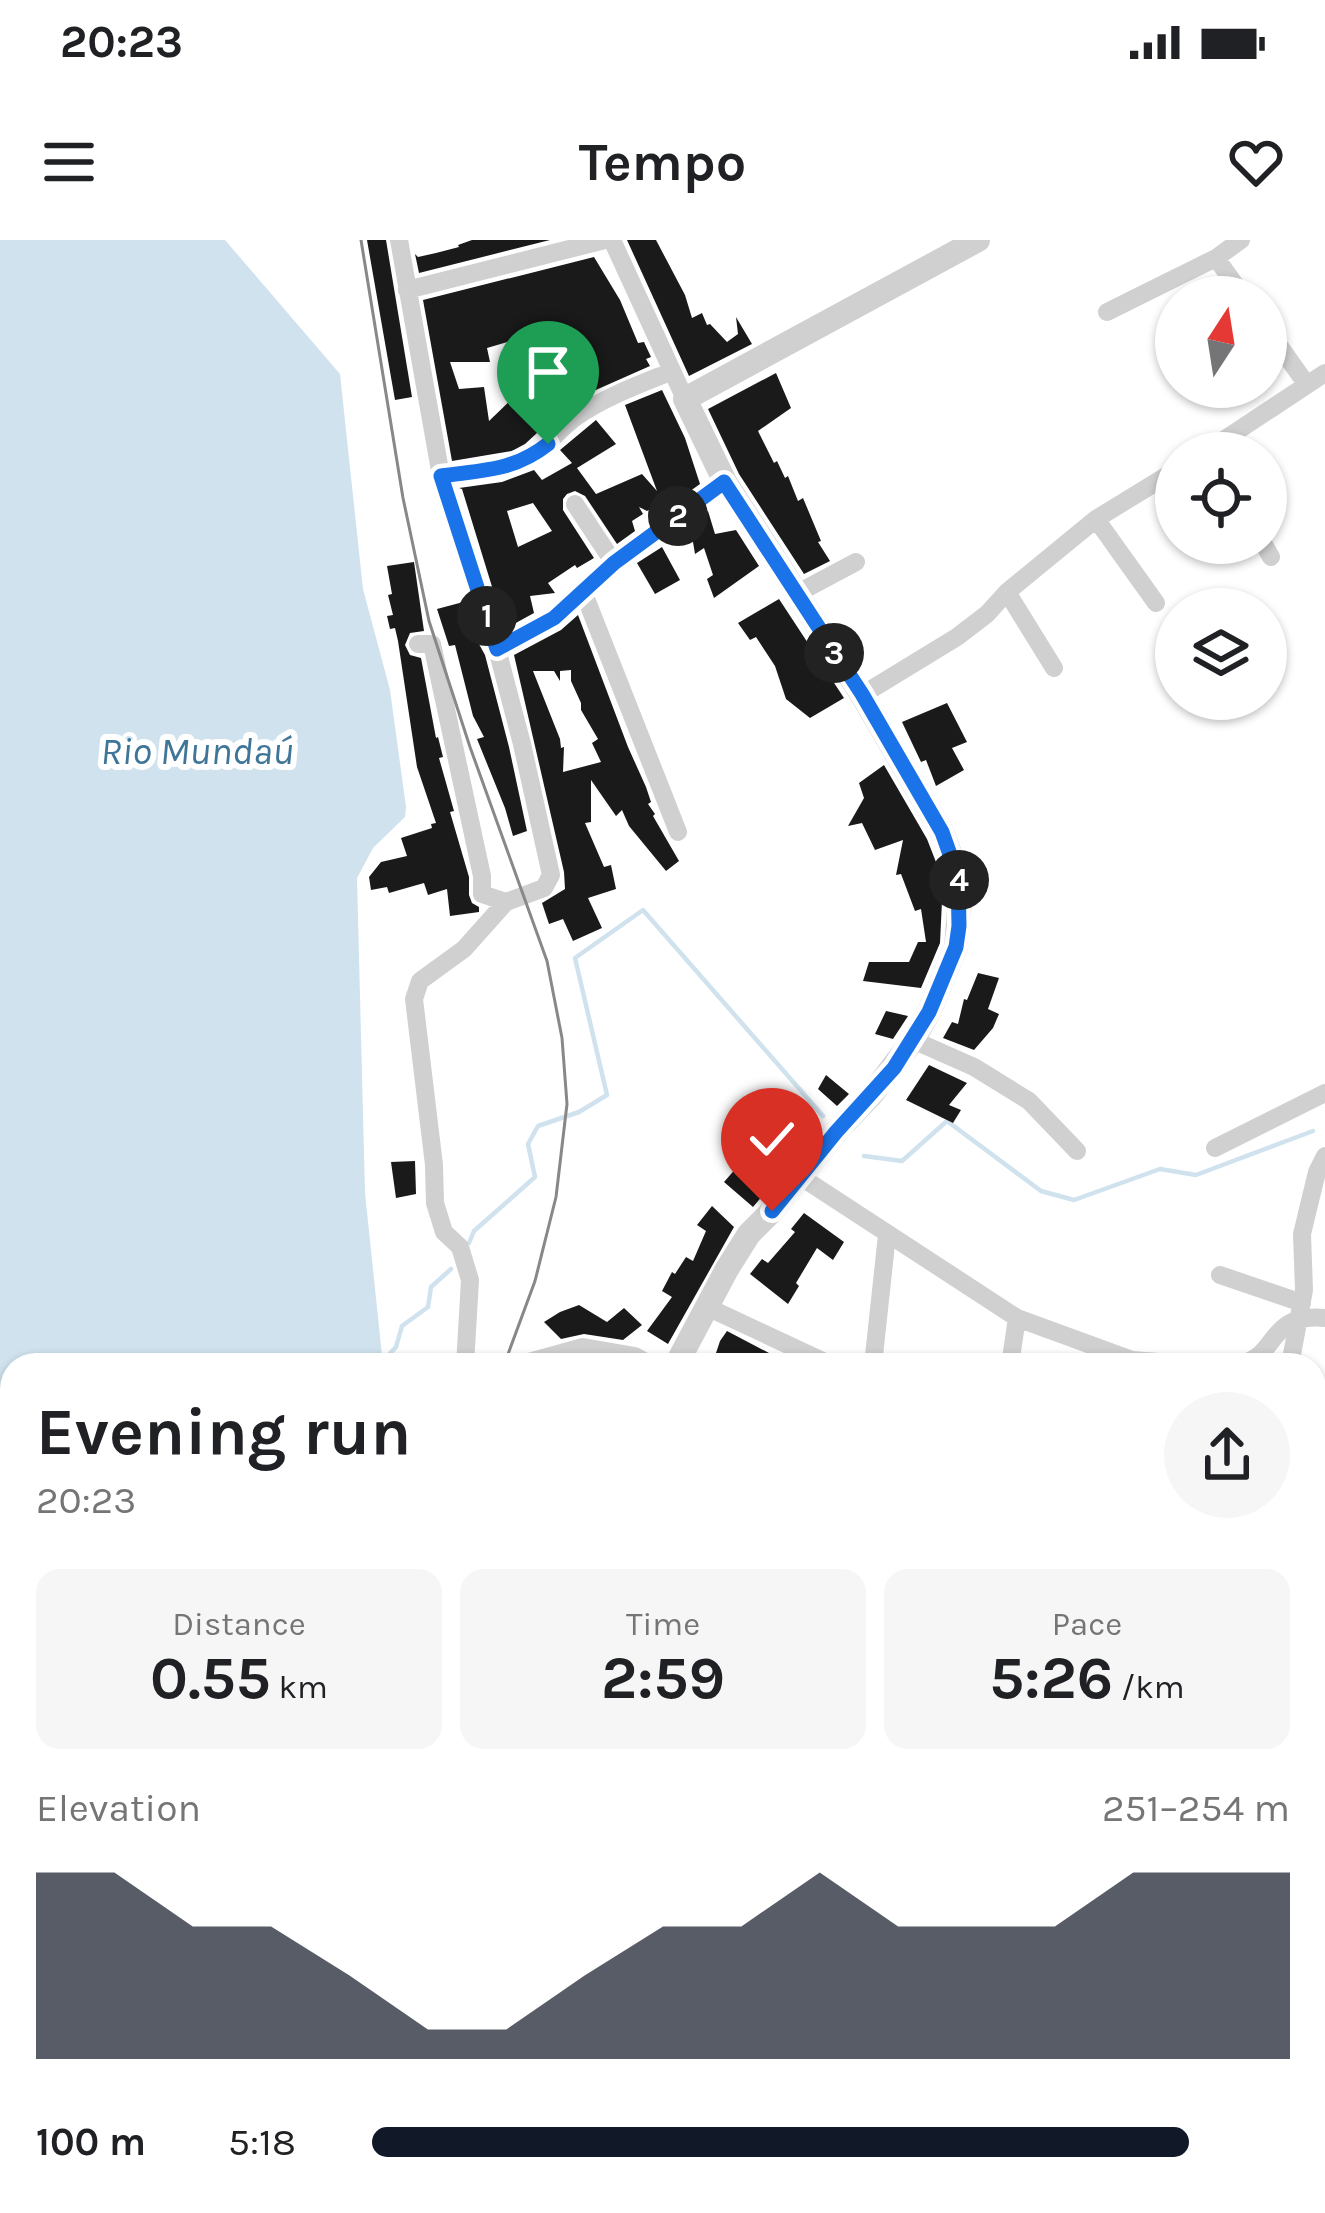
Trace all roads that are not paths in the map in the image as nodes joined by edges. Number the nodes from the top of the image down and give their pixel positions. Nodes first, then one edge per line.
1 (399, 240) edge
2 (608, 240) edge
3 (978, 240) edge
4 (1241, 240) edge
5 (1216, 258) junction
6 (1229, 276) edge
7 (407, 290) junction
8 (1107, 312) dead end
9 (1287, 357) edge
10 (670, 372) junction
11 (1325, 373) edge
12 (1307, 385) junction
13 (685, 399) junction
14 (1236, 432) edge
15 (441, 476) junction
16 (724, 482) junction
17 (1155, 483) edge
18 (575, 504) dead end
19 (1096, 519) junction
20 (856, 562) dead end
21 (614, 563) junction
22 (583, 591) junction
23 (1007, 592) junction
24 (796, 594) junction
25 (1155, 602) edge
26 (418, 644) dead end
27 (497, 649) junction
28 (1054, 668) dead end
29 (862, 694) junction
30 (678, 832) dead end
31 (506, 902) junction
32 (913, 1040) junction
33 (1324, 1096) edge
34 (1215, 1148) dead end
35 (1077, 1151) dead end
36 (1322, 1167) edge
37 (801, 1177) junction
38 (1316, 1215) edge
39 (886, 1235) junction
40 (1220, 1275) dead end
41 (707, 1307) junction
42 (1300, 1311) junction
43 (1018, 1318) junction
44 (1325, 1318) edge
45 (465, 1353) edge
46 (561, 1353) edge
47 (618, 1353) edge
48 (682, 1353) edge
49 (806, 1353) edge
50 (874, 1353) edge
51 (1012, 1353) edge
52 (1106, 1353) edge
53 (1261, 1353) edge
54 (1292, 1353) edge

1 - 7 street
2 - 7 street
2 - 10 street
3 - 13 street
4 - 5 street
5 - 6 street
5 - 8 street
7 - 15 street
9 - 12 street
10 - 13 street
10 - 15 street
11 - 12 street
12 - 14 street
13 - 16 street
15 - 27 street
16 - 21 street
16 - 24 street
17 - 19 street
18 - 21 street
19 - 23 street
19 - 25 street
20 - 24 street
21 - 22 street
22 - 27 street
22 - 30 street
23 - 28 street
23 - 29 street
24 - 29 street
26 - 31 street
27 - 31 street
29 - 32 street
31 - 45 street
32 - 35 street
32 - 37 street
33 - 34 street
36 - 38 street
37 - 39 street
37 - 41 street
38 - 42 street
39 - 43 street
39 - 50 street
40 - 42 street
41 - 48 street
41 - 49 street
42 - 44 street
42 - 53 street
42 - 54 street
43 - 51 street
43 - 52 street
46 - 47 street

